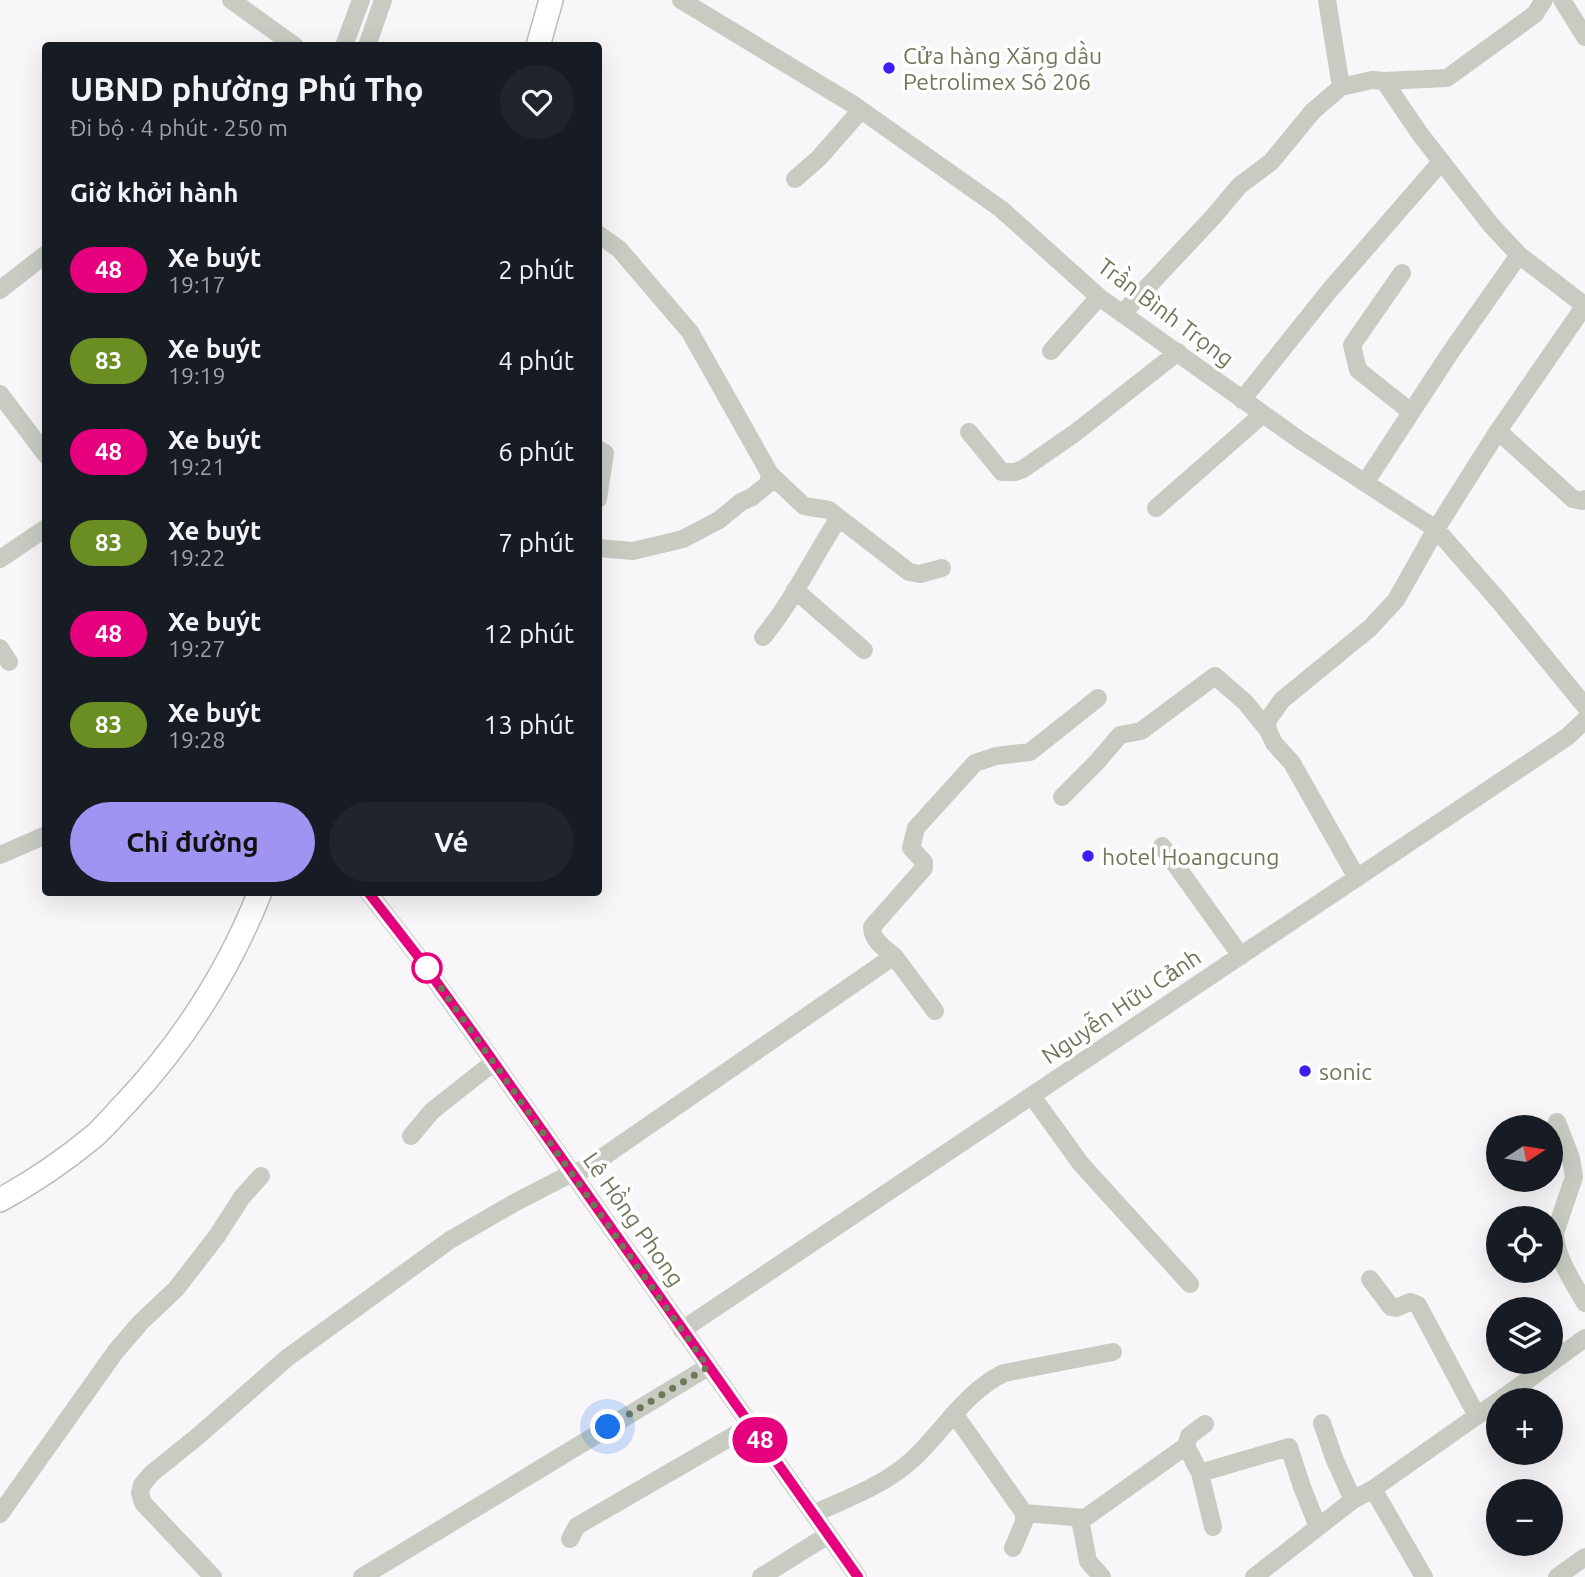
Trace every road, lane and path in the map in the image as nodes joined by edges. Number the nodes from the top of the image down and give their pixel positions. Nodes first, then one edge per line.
1 (231, 0) edge
2 (361, 0) edge
3 (383, 0) edge
4 (551, 0) edge
5 (681, 0) edge
6 (1327, 0) edge
7 (1544, 0) edge
8 (1562, 0) edge
9 (1585, 37) edge
10 (289, 42) edge
11 (345, 42) edge
12 (369, 42) edge
13 (539, 42) edge
14 (1384, 81) junction
15 (1341, 87) junction
16 (861, 110) junction
17 (1441, 162) junction
18 (795, 179) dead end
19 (602, 236) edge
20 (1519, 256) junction
21 (42, 257) edge
22 (1402, 273) dead end
23 (0, 290) edge
24 (1098, 297) junction
25 (1584, 303) edge
26 (1122, 314) junction
27 (1051, 351) dead end
28 (1178, 352) junction
29 (0, 394) edge
30 (1242, 400) junction
31 (1410, 412) junction
32 (1263, 414) junction
33 (1498, 431) junction
34 (968, 432) dead end
35 (42, 450) edge
36 (602, 451) edge
37 (770, 474) junction
38 (602, 480) edge
39 (1365, 483) junction
40 (1585, 499) edge
41 (1156, 508) dead end
42 (839, 518) junction
43 (1436, 529) junction
44 (42, 531) edge
45 (602, 548) edge
46 (0, 559) edge
47 (942, 568) dead end
48 (795, 590) junction
49 (763, 637) dead end
50 (864, 650) dead end
51 (1098, 698) dead end
52 (1585, 706) edge
53 (1585, 720) edge
54 (1268, 730) junction
55 (1062, 797) dead end
56 (42, 837) edge
57 (1162, 846) dead end
58 (0, 855) edge
59 (1357, 878) junction
60 (258, 896) edge
61 (371, 896) edge
62 (894, 956) junction
63 (1241, 956) junction
64 (935, 1011) dead end
65 (494, 1062) junction
66 (1032, 1096) junction
67 (411, 1136) dead end
68 (1563, 1137) edge
69 (572, 1173) junction
70 (261, 1176) dead end
71 (0, 1200) edge
72 (1370, 1279) dead end
73 (1190, 1284) dead end
74 (1585, 1303) edge
75 (682, 1330) junction
76 (1585, 1338) edge
77 (1113, 1352) dead end
78 (708, 1367) junction
79 (1517, 1388) edge
80 (1486, 1410) edge
81 (955, 1415) junction
82 (1477, 1416) junction
83 (1322, 1423) dead end
84 (1205, 1424) dead end
85 (750, 1426) junction
86 (1185, 1436) junction
87 (1200, 1474) junction
88 (1373, 1489) junction
89 (1353, 1500) junction
90 (1024, 1513) junction
91 (0, 1514) edge
92 (813, 1514) junction
93 (1080, 1519) junction
94 (1213, 1527) dead end
95 (1318, 1527) junction
96 (828, 1535) junction
97 (570, 1539) dead end
98 (1013, 1548) dead end
99 (1585, 1557) edge
100 (213, 1577) edge
101 (362, 1577) edge
102 (761, 1577) edge
103 (858, 1577) edge
104 (1102, 1577) edge
105 (1254, 1577) edge
106 (1424, 1577) edge
107 (1557, 1577) edge

1 - 10 street
2 - 11 street
3 - 12 street
4 - 13 main road
5 - 16 street, Trần Bình Trọng
6 - 15 street
7 - 14 street
8 - 9 street
14 - 15 street
14 - 17 street
15 - 26 street
16 - 18 street
16 - 24 street, Trần Bình Trọng
17 - 20 street
17 - 30 street
19 - 37 street
20 - 25 street
20 - 31 street
21 - 23 street
22 - 31 street
24 - 26 street, Trần Bình Trọng
24 - 27 street
25 - 33 street
26 - 28 street, Trần Bình Trọng
28 - 30 street, Trần Bình Trọng
28 - 34 street
29 - 35 street
30 - 32 street, Trần Bình Trọng
31 - 39 street
32 - 39 street, Trần Bình Trọng
32 - 41 street
33 - 40 street
33 - 43 street
36 - 38 street
37 - 42 street
37 - 45 street
39 - 43 street, Trần Bình Trọng
42 - 47 street
42 - 48 street
43 - 52 street, Trần Bình Trọng
43 - 54 street
44 - 46 street
48 - 49 street
48 - 50 street
51 - 62 street
53 - 59 street, Nguyễn Hữu Cảnh
54 - 55 street
54 - 59 street
56 - 58 street
57 - 63 street
59 - 63 street, Nguyễn Hữu Cảnh
60 - 71 main road
61 - 65 street, Lê Hồng Phong
62 - 64 street
62 - 69 street
63 - 66 street, Nguyễn Hữu Cảnh
65 - 67 street
65 - 69 street, Lê Hồng Phong
66 - 73 street
66 - 75 street, Nguyễn Hữu Cảnh
68 - 74 street
69 - 75 street, Lê Hồng Phong
69 - 100 street
70 - 91 street
72 - 82 street
75 - 78 street, Lê Hồng Phong
76 - 79 street
77 - 81 street
78 - 85 street, Lê Hồng Phong
78 - 101 street
80 - 82 street
81 - 90 street
81 - 92 street
82 - 88 street
83 - 89 street
84 - 86 street
85 - 92 street, Lê Hồng Phong
85 - 97 street
86 - 87 street
86 - 93 street
87 - 94 street
87 - 95 street
88 - 89 street
88 - 106 street
89 - 95 street
90 - 93 street
90 - 98 street
92 - 96 street, Lê Hồng Phong
93 - 104 street
95 - 105 street
96 - 102 street
96 - 103 street, Lê Hồng Phong
99 - 107 street

